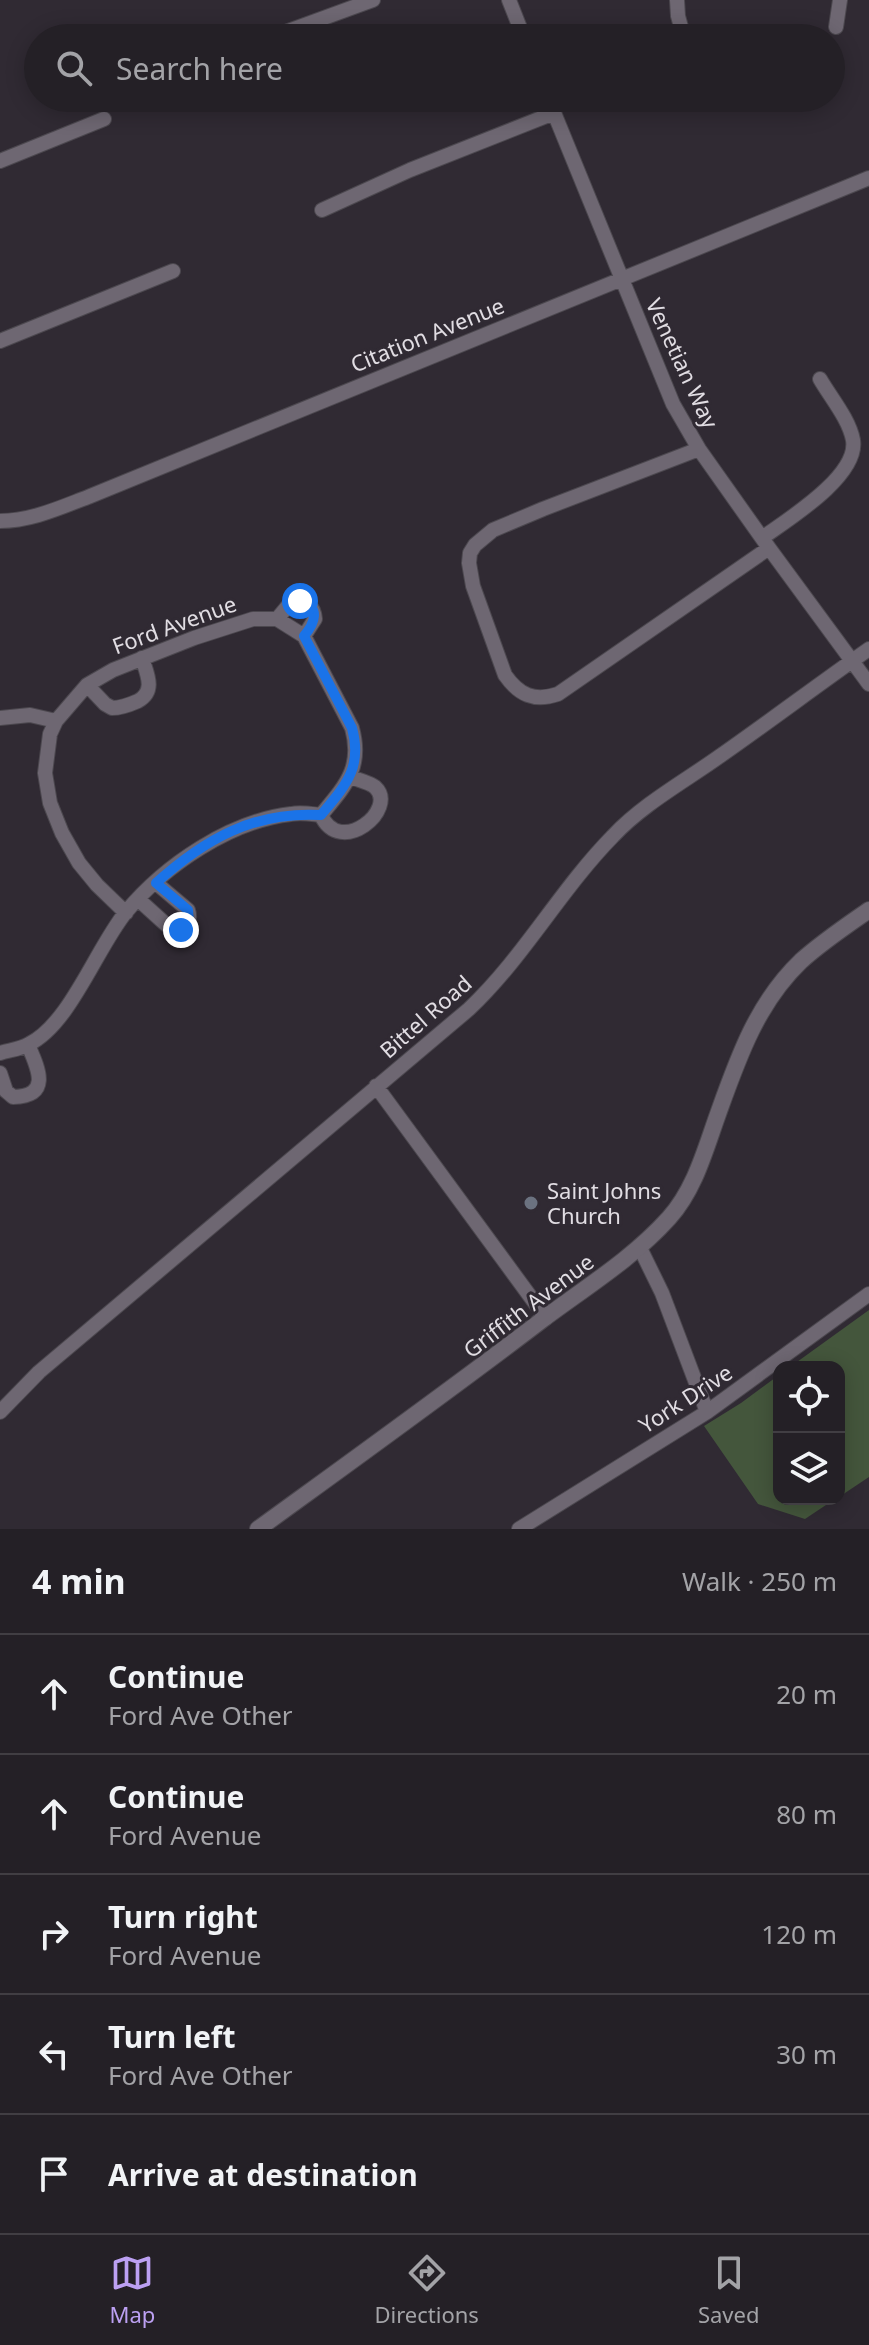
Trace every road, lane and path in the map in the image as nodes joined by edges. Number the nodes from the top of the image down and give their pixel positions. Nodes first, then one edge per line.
1 (373, 0) edge
2 (509, 0) edge
3 (677, 0) edge
4 (840, 0) edge
5 (307, 24) edge
6 (518, 24) edge
7 (680, 24) edge
8 (836, 24) edge
9 (554, 113) joint
10 (104, 119) dead end
11 (0, 161) edge
12 (869, 178) edge
13 (322, 210) dead end
14 (173, 271) dead end
15 (620, 278) junction
16 (0, 341) edge
17 (820, 379) dead end
18 (699, 449) junction
19 (0, 521) edge
20 (765, 543) junction
21 (277, 619) junction
22 (304, 636) junction
23 (869, 649) edge
24 (142, 658) junction
25 (851, 662) junction
26 (869, 684) edge
27 (87, 685) junction
28 (0, 718) edge
29 (56, 721) junction
30 (351, 777) junction
31 (321, 815) junction
32 (156, 883) junction
33 (139, 900) junction
34 (869, 910) edge
35 (126, 913) junction
36 (28, 1045) junction
37 (0, 1053) edge
38 (0, 1073) edge
39 (376, 1086) junction
40 (640, 1248) junction
41 (869, 1294) edge
42 (546, 1318) junction
43 (0, 1412) edge
44 (707, 1412) junction
45 (258, 1529) edge
46 (519, 1529) edge

1 - 5 street
2 - 6 street
3 - 7 street
4 - 8 street
9 - 13 street
9 - 15 street, Venetian Way
10 - 11 street
12 - 15 street, Citation Avenue
14 - 16 street
15 - 18 street, Venetian Way
15 - 19 street, Citation Avenue
17 - 20 street
18 - 20 street, Venetian Way
18 - 20 street
20 - 25 street, Venetian Way
21 - 22 street
21 - 22 street, Ford Avenue
21 - 24 street, Ford Avenue
22 - 30 street
23 - 25 street, Bittel Road
24 - 27 street, Ford Avenue
24 - 27 street
25 - 26 street, Venetian Way
25 - 39 street, Bittel Road
27 - 29 street, Ford Avenue
28 - 29 street
29 - 35 street, Ford Avenue
30 - 31 street
30 - 31 street
31 - 32 street
32 - 33 street
32 - 33 street
33 - 35 street
34 - 40 street, Griffith Avenue
35 - 36 street
36 - 37 street
36 - 38 street
39 - 42 street
39 - 43 street, Bittel Road
40 - 42 street, Griffith Avenue
40 - 44 street
41 - 44 street, York Drive
42 - 45 street, Griffith Avenue
44 - 46 street, York Drive

